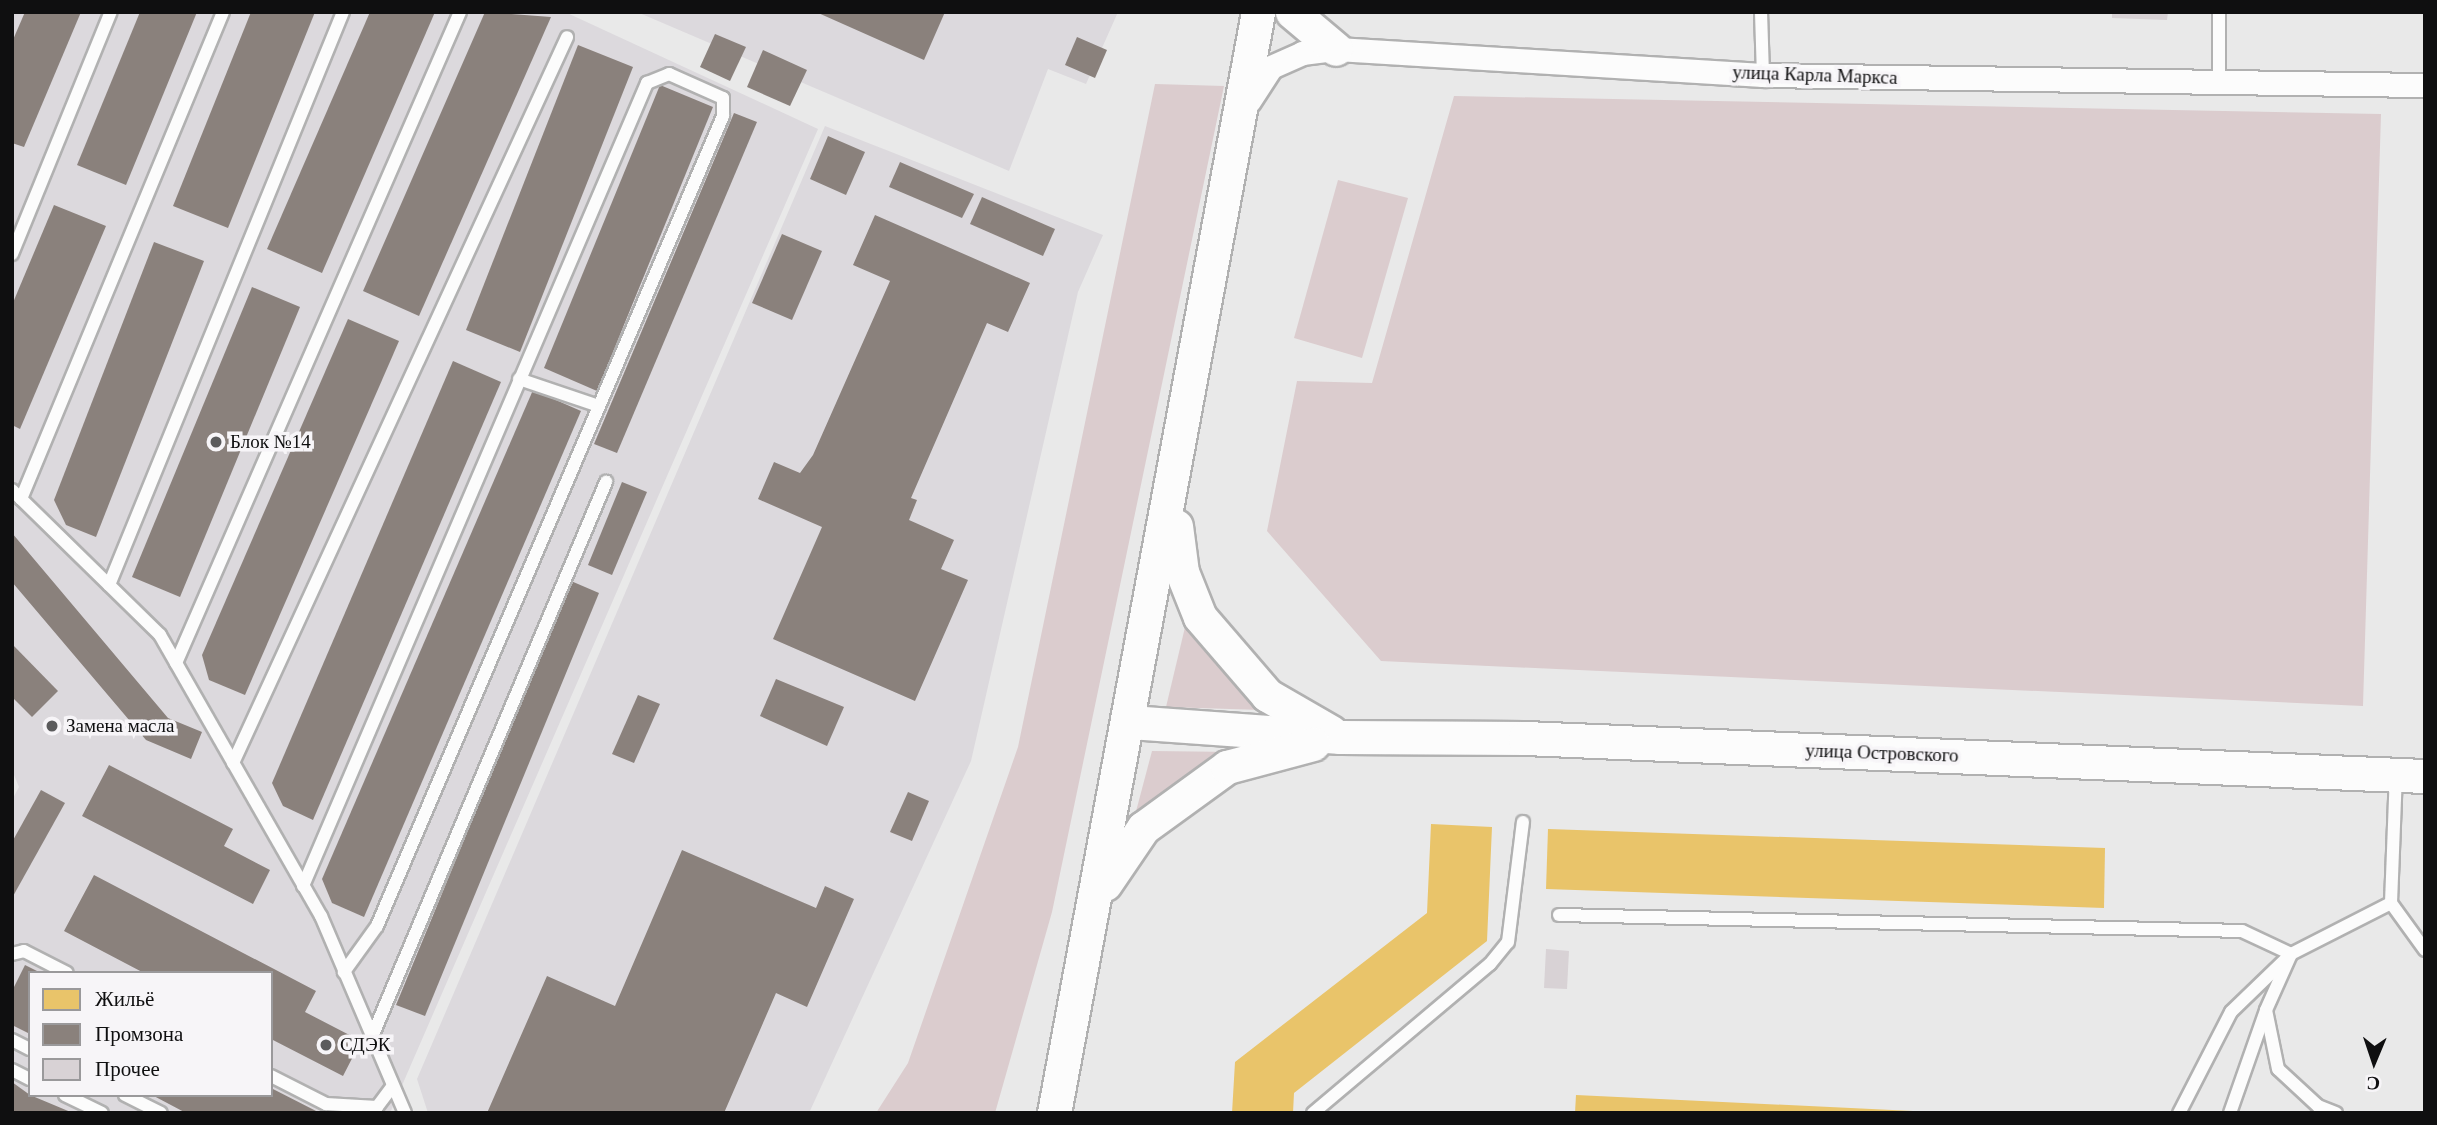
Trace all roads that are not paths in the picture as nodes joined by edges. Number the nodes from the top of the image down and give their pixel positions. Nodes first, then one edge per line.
1 (111, 12) edge
2 (223, 12) edge
3 (343, 12) edge
4 (460, 12) edge
5 (1258, 12) edge
6 (1292, 12) edge
7 (1761, 12) edge
8 (2219, 12) edge
9 (567, 37) dead end
10 (1336, 49) junction
11 (1763, 75) junction
12 (2219, 84) junction
13 (2425, 85) edge
14 (1241, 120) junction
15 (12, 254) edge
16 (519, 379) junction
17 (596, 405) junction
18 (606, 482) dead end
19 (1172, 494) junction
20 (17, 495) edge
21 (109, 585) junction
22 (176, 663) junction
23 (1130, 722) junction
24 (1339, 737) junction
25 (233, 763) junction
26 (2410, 775) edge
27 (1523, 822) dead end
28 (303, 886) junction
29 (2391, 904) junction
30 (1093, 907) junction
31 (1559, 915) dead end
32 (2425, 950) edge
33 (12, 954) edge
34 (2291, 954) junction
35 (63, 971) edge
36 (344, 972) junction
37 (2266, 1010) junction
38 (371, 1039) junction
39 (12, 1040) edge
40 (28, 1048) edge
41 (12, 1070) edge
42 (273, 1077) edge
43 (28, 1078) edge
44 (393, 1086) junction
45 (69, 1097) edge
46 (129, 1097) edge
47 (102, 1113) edge
48 (161, 1113) edge
49 (405, 1113) edge
50 (1054, 1113) edge
51 (1313, 1113) edge
52 (2179, 1113) edge
53 (2230, 1113) edge
54 (2336, 1113) edge

1 - 15 lane
2 - 20 lane
3 - 21 lane
4 - 22 lane
5 - 14 street
6 - 10 street
7 - 11 lane
8 - 12 lane
9 - 25 lane
10 - 11 street, улица Карла Маркса
10 - 14 street, улица Карла Маркса
11 - 12 street, улица Карла Маркса
12 - 13 street, улица Карла Маркса
14 - 19 street
16 - 17 lane
16 - 17 lane
16 - 28 lane
17 - 36 lane
18 - 38 lane
19 - 23 street
19 - 24 street
20 - 21 lane
21 - 22 lane
22 - 25 lane
23 - 24 street
23 - 30 street
24 - 26 street, улица Островского
24 - 30 street
25 - 28 lane
26 - 29 lane
27 - 51 lane
28 - 36 lane
29 - 32 lane
29 - 34 lane
30 - 50 street
31 - 34 lane
33 - 35 lane
34 - 37 lane
34 - 52 lane
36 - 38 lane
37 - 53 lane
37 - 54 lane
38 - 44 lane
39 - 40 lane
41 - 43 lane
42 - 44 lane
44 - 49 lane
45 - 47 lane
46 - 48 lane

